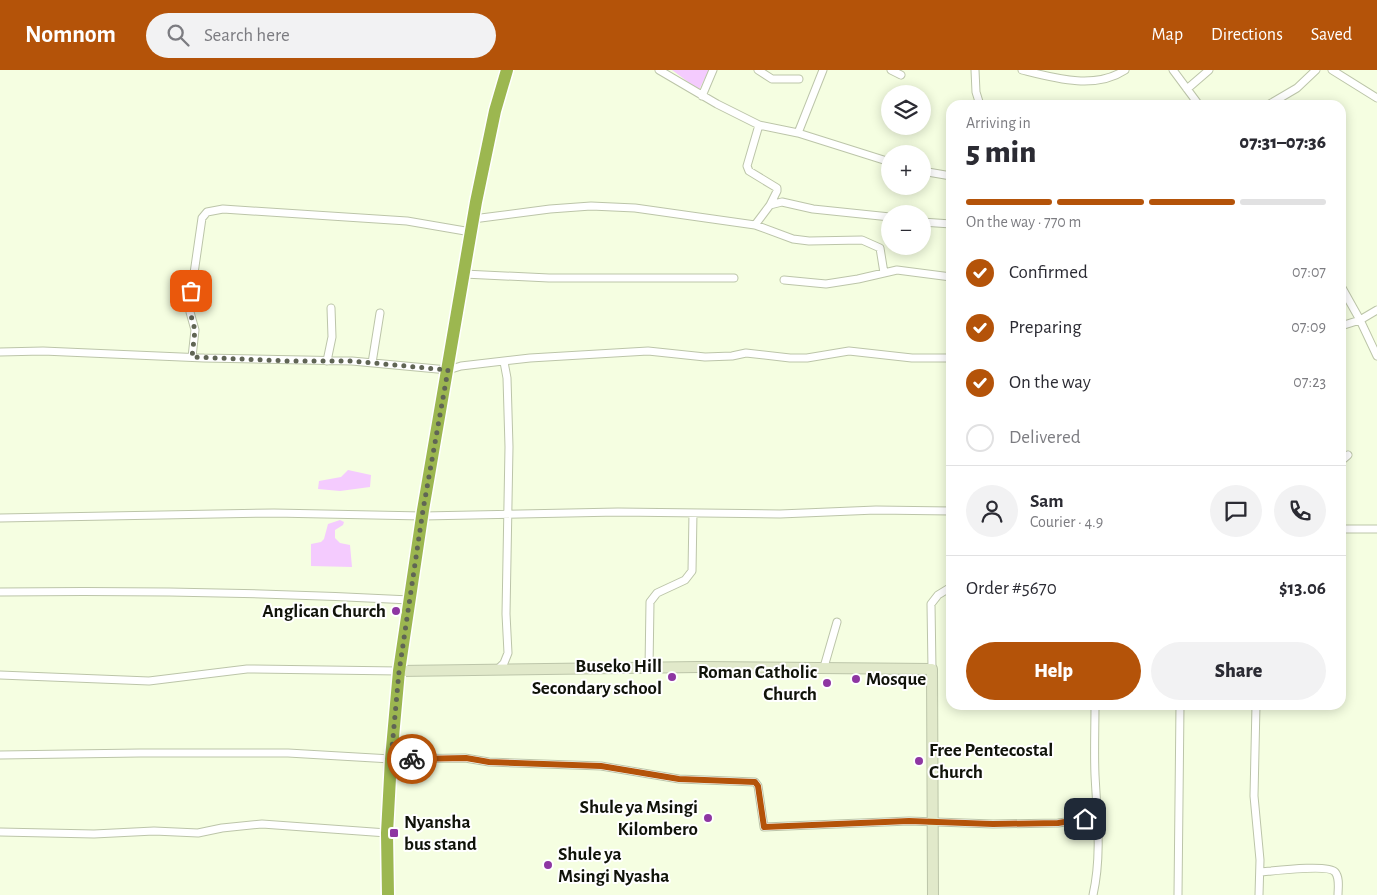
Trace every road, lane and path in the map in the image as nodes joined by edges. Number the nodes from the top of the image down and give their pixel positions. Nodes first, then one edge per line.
1 (507, 70) edge
2 (659, 70) edge
3 (713, 70) edge
4 (758, 70) edge
5 (823, 70) edge
6 (891, 70) edge
7 (975, 70) edge
8 (1022, 70) edge
9 (1125, 70) edge
10 (1173, 70) edge
11 (1209, 70) edge
12 (1316, 70) edge
13 (1332, 70) edge
14 (901, 75) dead end
15 (799, 79) dead end
16 (1187, 89) junction
17 (702, 96) junction
18 (1377, 98) edge
19 (978, 100) edge
20 (1195, 100) edge
21 (1277, 100) edge
22 (759, 125) junction
23 (798, 133) junction
24 (881, 159) edge
25 (931, 173) edge
26 (946, 175) edge
27 (770, 206) junction
28 (881, 216) edge
29 (473, 219) junction
30 (931, 223) edge
31 (946, 224) edge
32 (755, 225) junction
33 (471, 232) junction
34 (884, 273) junction
35 (464, 274) junction
36 (946, 276) edge
37 (734, 278) dead end
38 (784, 280) dead end
39 (1346, 295) edge
40 (331, 308) dead end
41 (1377, 310) edge
42 (380, 313) dead end
43 (1360, 320) junction
44 (1346, 324) edge
45 (0, 352) edge
46 (1377, 356) edge
47 (192, 357) junction
48 (946, 358) edge
49 (327, 361) junction
50 (504, 362) junction
51 (372, 363) junction
52 (448, 370) junction
53 (946, 511) edge
54 (693, 512) junction
55 (508, 514) junction
56 (423, 516) junction
57 (0, 518) edge
58 (1346, 529) edge
59 (1377, 529) edge
60 (946, 590) edge
61 (0, 592) edge
62 (410, 600) junction
63 (837, 622) dead end
64 (824, 667) junction
65 (649, 668) junction
66 (932, 669) junction
67 (496, 670) junction
68 (399, 672) junction
69 (0, 675) edge
70 (1095, 710) edge
71 (1180, 710) edge
72 (1256, 710) edge
73 (0, 755) edge
74 (391, 759) junction
75 (1099, 818) junction
76 (934, 820) junction
77 (0, 832) edge
78 (387, 833) junction
79 (1261, 872) junction
80 (388, 895) edge
81 (933, 895) edge
82 (1093, 895) edge
83 (1178, 895) edge
84 (1259, 895) edge
85 (1338, 895) edge

1 - 29 highway
2 - 17 street
3 - 17 street
4 - 15 street
5 - 23 street
6 - 14 street
7 - 19 street
8 - 9 street
10 - 16 street
11 - 16 street
12 - 21 street
13 - 18 street
16 - 20 street
17 - 22 street
22 - 23 street
22 - 27 street
23 - 24 street
25 - 26 street
27 - 28 street
27 - 32 street
29 - 32 street
29 - 33 highway
30 - 31 street
32 - 34 street
33 - 35 highway
33 - 47 street
34 - 36 street
34 - 38 street
35 - 37 street
35 - 52 highway
39 - 43 street
40 - 49 street
41 - 43 street
42 - 51 street
43 - 44 street
43 - 46 street
45 - 47 street
47 - 49 street
48 - 50 street
49 - 51 street
50 - 52 street
50 - 55 street
51 - 52 street
52 - 56 highway
53 - 54 street
54 - 55 street
54 - 65 street
55 - 56 street
55 - 67 street
56 - 57 street
56 - 62 highway
58 - 59 street
60 - 66 street
61 - 62 street
62 - 68 highway
63 - 64 street
64 - 65 street
64 - 66 street
65 - 67 street
66 - 76 street
67 - 68 street
68 - 69 street
68 - 74 highway
70 - 75 street
71 - 83 street
72 - 79 street
73 - 74 street
74 - 76 street
74 - 78 highway
75 - 76 street
75 - 82 street
76 - 81 street
77 - 78 street
78 - 80 highway
79 - 84 street
79 - 85 street

